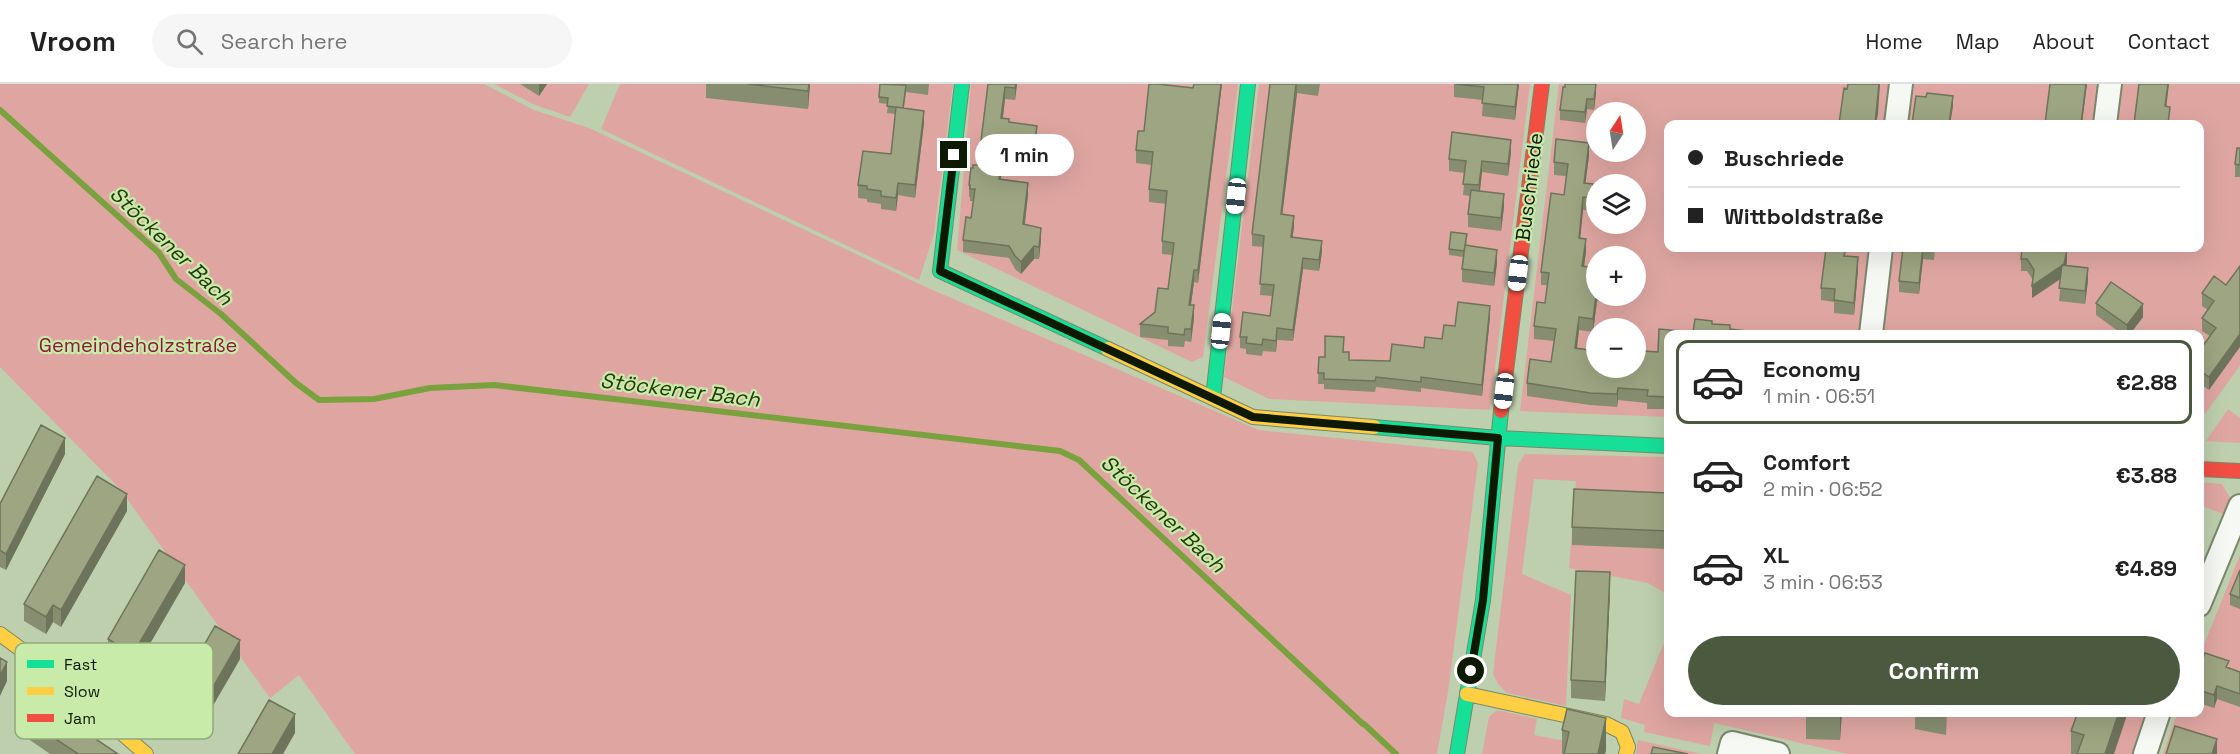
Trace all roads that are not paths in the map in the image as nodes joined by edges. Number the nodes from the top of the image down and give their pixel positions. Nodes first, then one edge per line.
1 (963, 84) edge
2 (1248, 84) edge
3 (1542, 84) edge
4 (1901, 84) edge
5 (2110, 84) edge
6 (1896, 120) edge
7 (2106, 120) edge
8 (1881, 252) edge
9 (1871, 330) edge
10 (1213, 398) junction
11 (1498, 438) junction
12 (1664, 446) edge
13 (2204, 469) edge
14 (2240, 471) edge
15 (2240, 506) edge
16 (2204, 593) edge
17 (0, 634) edge
18 (15, 645) edge
19 (1467, 694) junction
20 (2157, 717) edge
21 (129, 739) edge
22 (1730, 748) edge
23 (146, 754) edge
24 (1457, 754) edge
25 (1626, 754) edge
26 (1778, 754) edge
27 (2145, 754) edge

1 - 10 street
2 - 10 street
3 - 11 street, Buschriede
4 - 6 street
5 - 7 street
8 - 9 street
10 - 11 street
11 - 12 street
11 - 19 street, Buschriede
13 - 14 street
15 - 16 street
17 - 18 street
19 - 24 street, Buschriede
19 - 25 street
20 - 27 street
21 - 23 street
22 - 26 street

